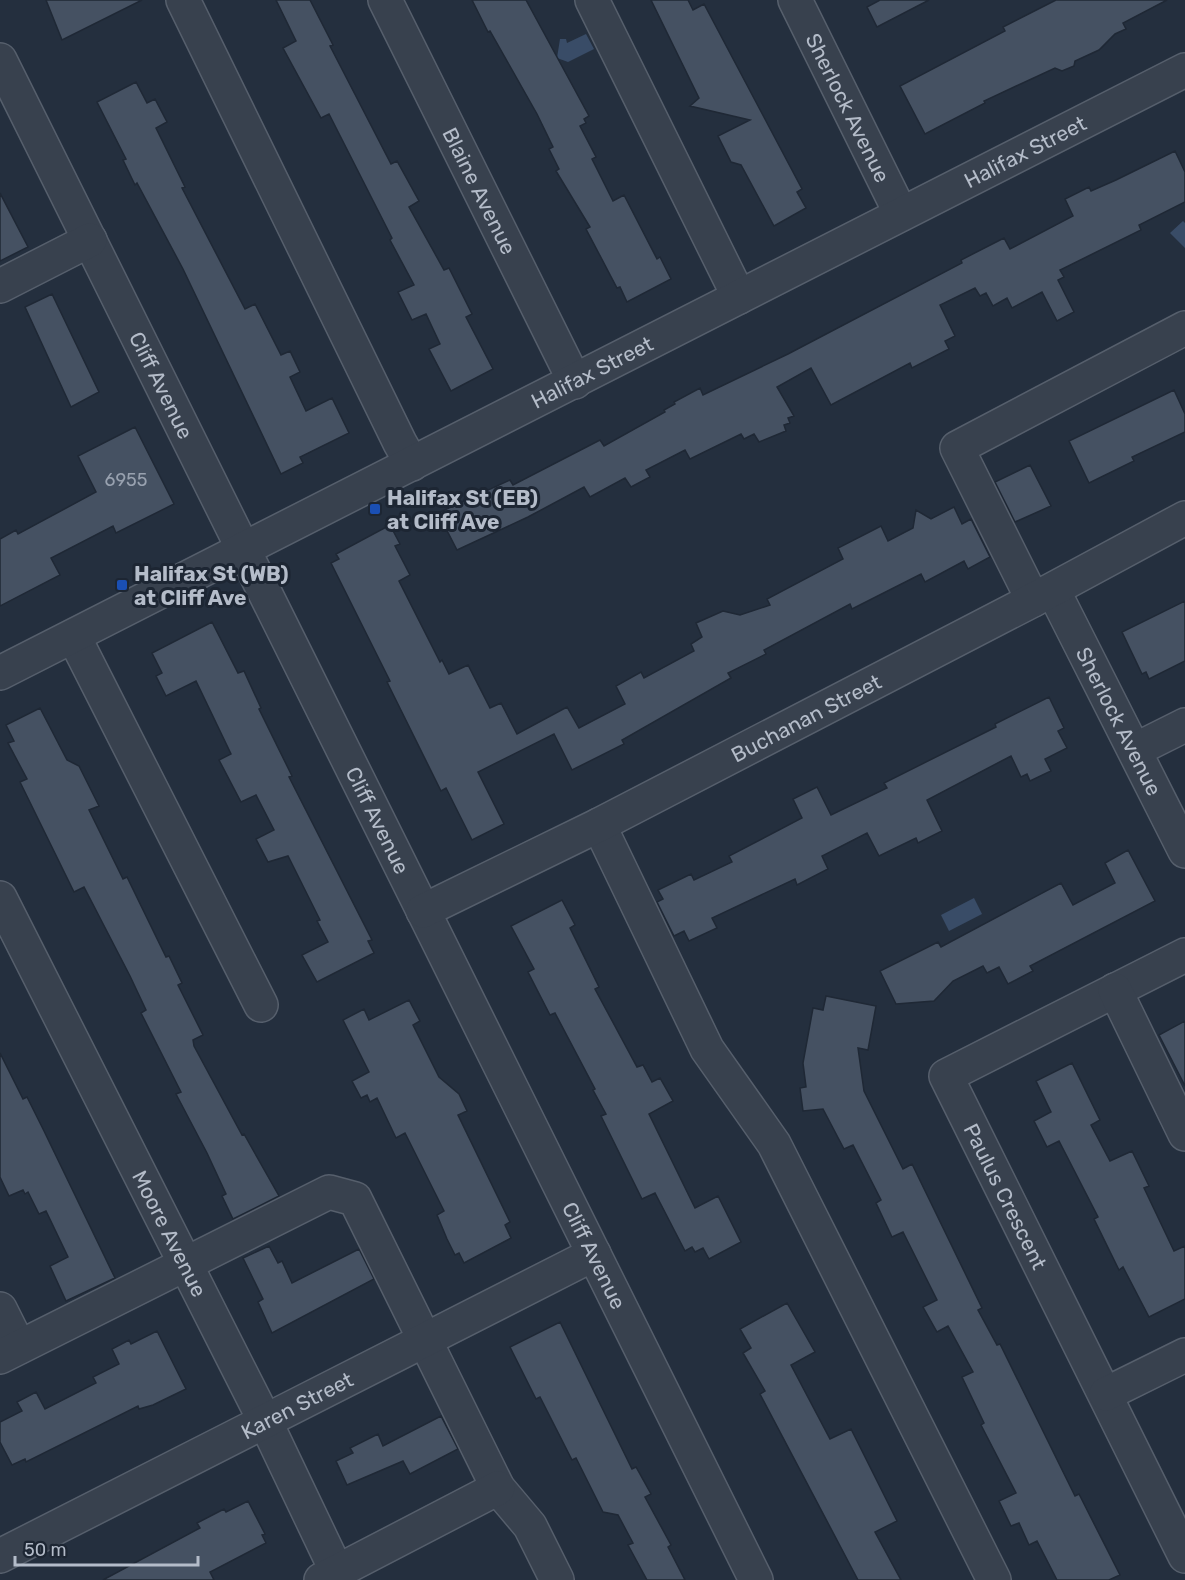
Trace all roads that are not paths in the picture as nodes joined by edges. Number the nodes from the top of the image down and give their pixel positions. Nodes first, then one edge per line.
1 (183, 0) edge
2 (385, 0) edge
3 (592, 0) edge
4 (795, 0) edge
5 (0, 60) edge
6 (1185, 70) edge
7 (901, 214) junction
8 (90, 240) junction
9 (0, 286) edge
10 (739, 297) junction
11 (1185, 328) edge
12 (575, 382) junction
13 (412, 464) junction
14 (1185, 518) edge
15 (243, 550) junction
16 (1043, 595) junction
17 (74, 637) junction
18 (0, 673) edge
19 (1185, 725) edge
20 (1135, 750) junction
21 (599, 825) junction
22 (1185, 851) edge
23 (0, 898) edge
24 (423, 911) junction
25 (1185, 955) edge
26 (1115, 990) junction
27 (261, 1005) dead end
28 (1185, 1134) edge
29 (594, 1254) junction
30 (184, 1265) junction
31 (0, 1308) edge
32 (425, 1340) junction
33 (10, 1352) edge
34 (1185, 1355) edge
35 (1106, 1394) junction
36 (265, 1421) junction
37 (498, 1488) junction
38 (0, 1556) edge
39 (1185, 1556) edge
40 (329, 1576) edge
41 (557, 1580) edge
42 (756, 1580) edge
43 (994, 1580) edge

1 - 13 street
2 - 12 street, Blaine Avenue
3 - 10 street
4 - 7 street, Sherlock Avenue
5 - 8 street, Cliff Avenue
6 - 7 street, Halifax Street
7 - 10 street, Halifax Street
8 - 9 street
8 - 15 street, Cliff Avenue
10 - 12 street, Halifax Street
11 - 16 street, Sherlock Avenue
12 - 13 street, Halifax Street
13 - 15 street, Halifax Street
14 - 16 street, Buchanan Street
15 - 17 street, Halifax Street
15 - 24 street, Cliff Avenue
16 - 20 street, Sherlock Avenue
16 - 21 street, Buchanan Street
17 - 18 street, Halifax Street
17 - 27 street
19 - 20 street
20 - 22 street, Sherlock Avenue
21 - 24 street, Buchanan Street
21 - 43 street
23 - 30 street, Moore Avenue
24 - 29 street, Cliff Avenue
25 - 26 street, Paulus Crescent
26 - 28 street
26 - 35 street, Paulus Crescent
29 - 32 street, Karen Street
29 - 42 street, Cliff Avenue
30 - 32 street
30 - 33 street
30 - 36 street, Moore Avenue
31 - 33 street
32 - 36 street, Karen Street
32 - 37 street
34 - 35 street
35 - 39 street, Paulus Crescent
36 - 38 street, Karen Street
36 - 40 street, Moore Avenue
37 - 40 street
37 - 41 street

